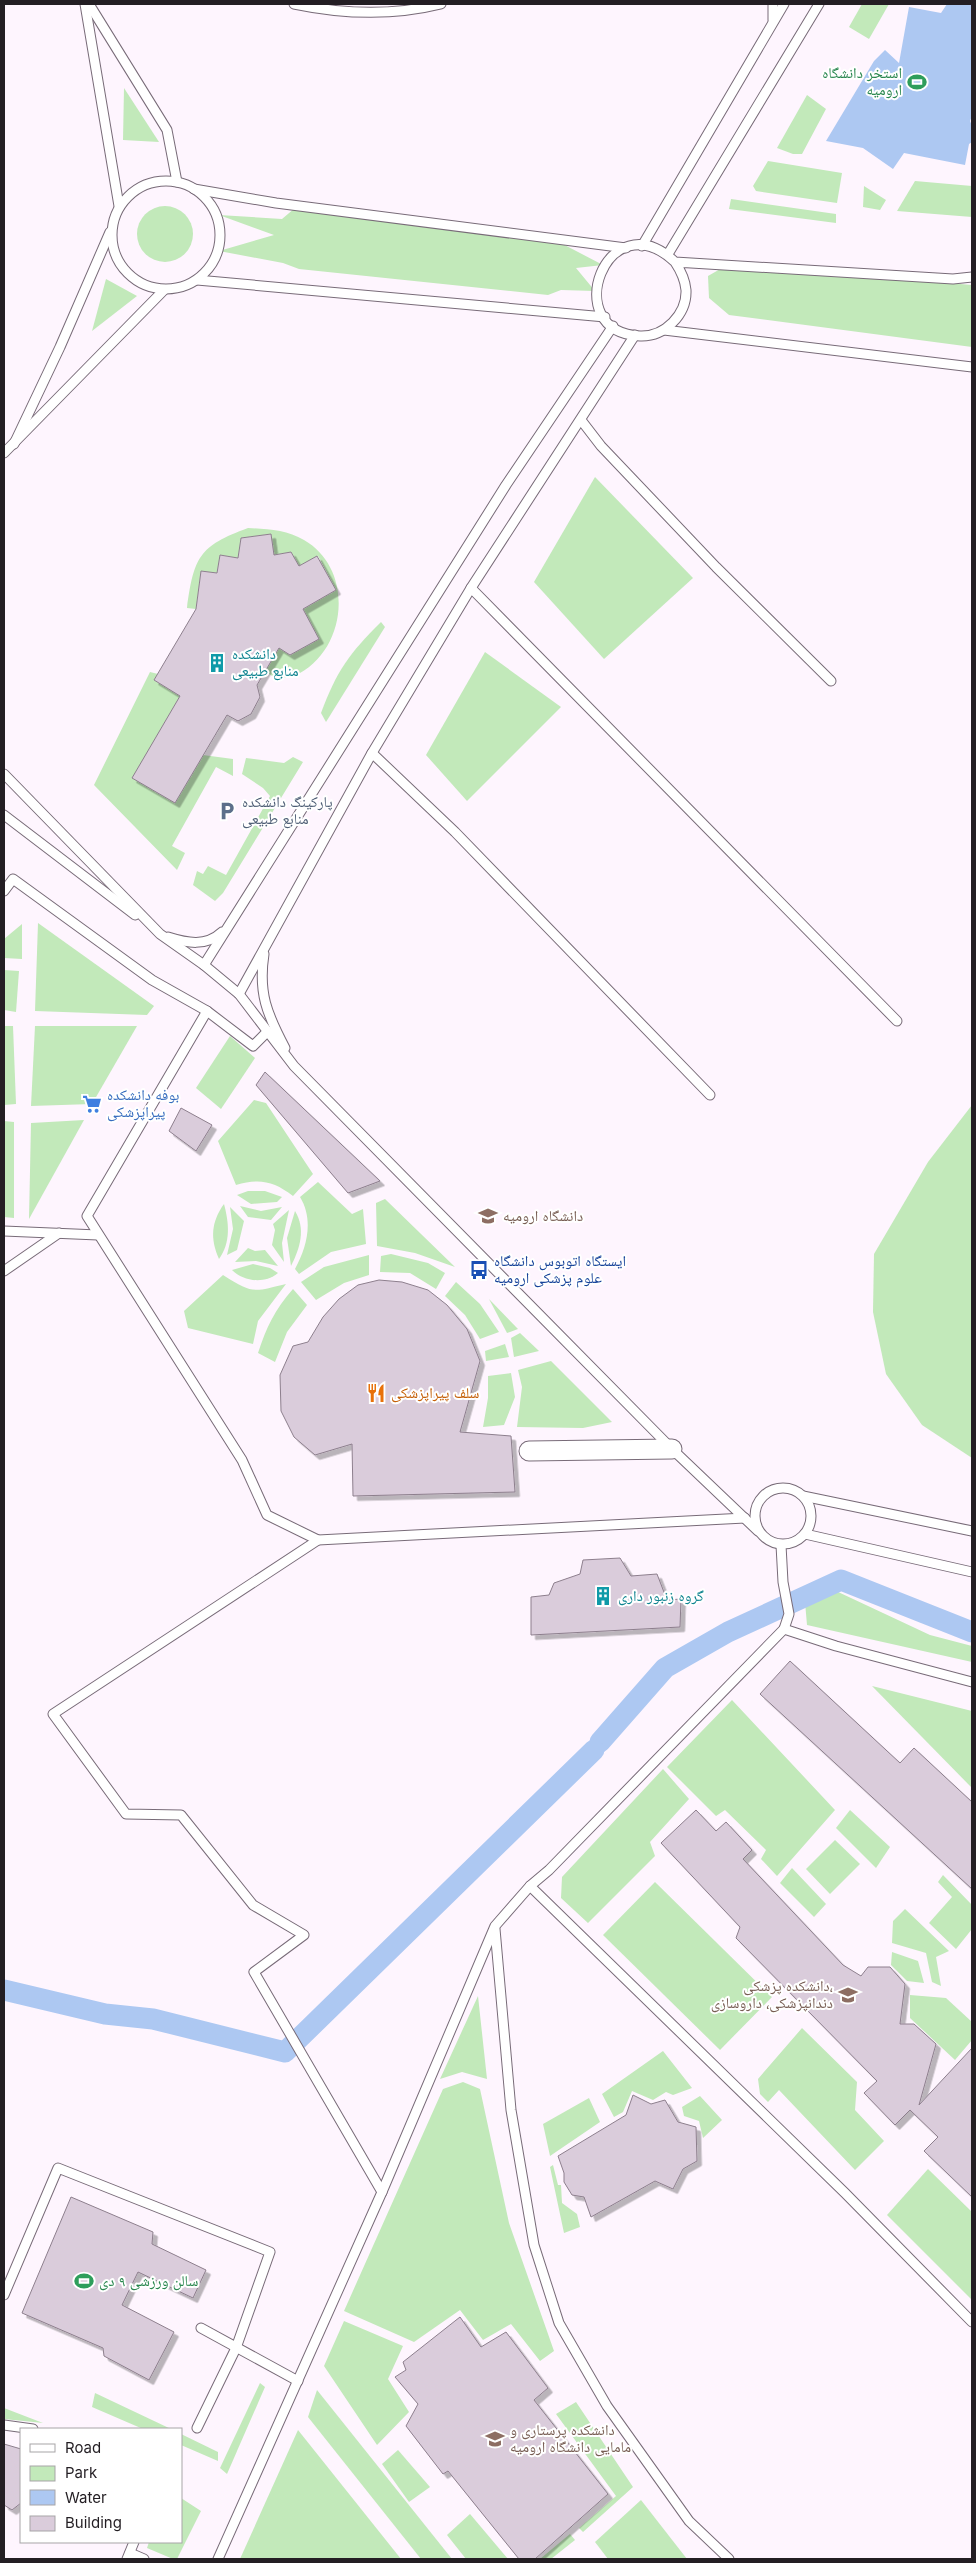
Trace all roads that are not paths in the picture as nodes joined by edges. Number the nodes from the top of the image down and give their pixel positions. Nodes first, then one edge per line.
1 (84, 4) edge
2 (88, 4) edge
3 (294, 4) edge
4 (441, 4) edge
5 (773, 4) edge
6 (784, 4) edge
7 (819, 4) edge
8 (773, 20) junction
9 (177, 182) junction
10 (194, 188) junction
11 (120, 206) junction
12 (111, 230) junction
13 (642, 246) junction
14 (626, 248) junction
15 (668, 254) junction
16 (675, 262) junction
17 (972, 277) edge
18 (197, 280) junction
19 (164, 290) junction
20 (604, 317) junction
21 (613, 326) junction
22 (664, 330) junction
23 (635, 335) junction
24 (972, 367) edge
25 (581, 420) junction
26 (14, 444) junction
27 (4, 453) edge
28 (471, 588) junction
29 (831, 681) dead end
30 (372, 753) junction
31 (4, 774) edge
32 (4, 815) edge
33 (4, 891) edge
34 (230, 923) junction
35 (160, 934) junction
36 (266, 946) junction
37 (204, 965) junction
38 (239, 994) junction
39 (207, 1011) junction
40 (897, 1021) dead end
41 (267, 1032) junction
42 (294, 1066) junction
43 (710, 1095) dead end
44 (4, 1231) edge
45 (59, 1233) junction
46 (98, 1234) junction
47 (4, 1271) edge
48 (672, 1449) junction
49 (529, 1451) dead end
50 (803, 1496) junction
51 (745, 1518) junction
52 (758, 1531) junction
53 (972, 1531) edge
54 (805, 1534) junction
55 (318, 1540) junction
56 (781, 1545) junction
57 (972, 1572) edge
58 (784, 1629) junction
59 (972, 1682) edge
60 (530, 1886) junction
61 (495, 1926) junction
62 (382, 2192) junction
63 (4, 2295) edge
64 (972, 2322) edge
65 (200, 2328) dead end
66 (236, 2348) junction
67 (298, 2381) junction
68 (4, 2424) edge
69 (27, 2428) edge
70 (196, 2428) dead end
71 (134, 2543) edge
72 (129, 2556) edge
73 (144, 2559) edge
74 (218, 2559) edge
75 (728, 2559) edge

1 - 11 lane
2 - 9 lane
3 - 4 lane
5 - 8 lane
6 - 8 lane
7 - 15 lane
8 - 13 lane
9 - 10 lane
9 - 11 lane
10 - 14 lane
10 - 18 lane
11 - 12 lane
12 - 19 lane
12 - 26 lane
13 - 14 lane
13 - 15 lane
14 - 20 lane
15 - 16 lane
16 - 17 lane
16 - 22 lane
18 - 19 lane
18 - 20 lane
19 - 26 lane
20 - 21 lane
21 - 23 lane
21 - 34 lane
22 - 23 lane
22 - 24 lane
23 - 25 lane
25 - 28 lane
25 - 29 lane
26 - 27 lane
28 - 30 lane
28 - 40 lane
30 - 36 lane
30 - 43 lane
31 - 35 lane
32 - 35 lane
33 - 39 lane
34 - 35 lane
34 - 37 lane
35 - 37 lane
36 - 38 lane
36 - 42 lane
37 - 38 lane
38 - 41 lane
39 - 41 lane
39 - 46 lane
41 - 42 lane
42 - 48 lane
44 - 45 lane
45 - 46 lane
45 - 47 lane
46 - 55 lane
48 - 49 street
48 - 51 lane
50 - 52 lane
50 - 53 lane
50 - 54 lane
51 - 52 lane
51 - 55 lane
52 - 56 lane
54 - 56 lane
54 - 57 lane
55 - 62 lane
56 - 58 lane
58 - 59 lane
58 - 60 lane
60 - 61 lane
60 - 64 lane
61 - 62 lane
61 - 75 lane
62 - 67 lane
63 - 66 lane
65 - 66 lane
66 - 67 lane
66 - 70 lane
67 - 74 lane
68 - 69 lane
71 - 72 lane
72 - 73 lane

